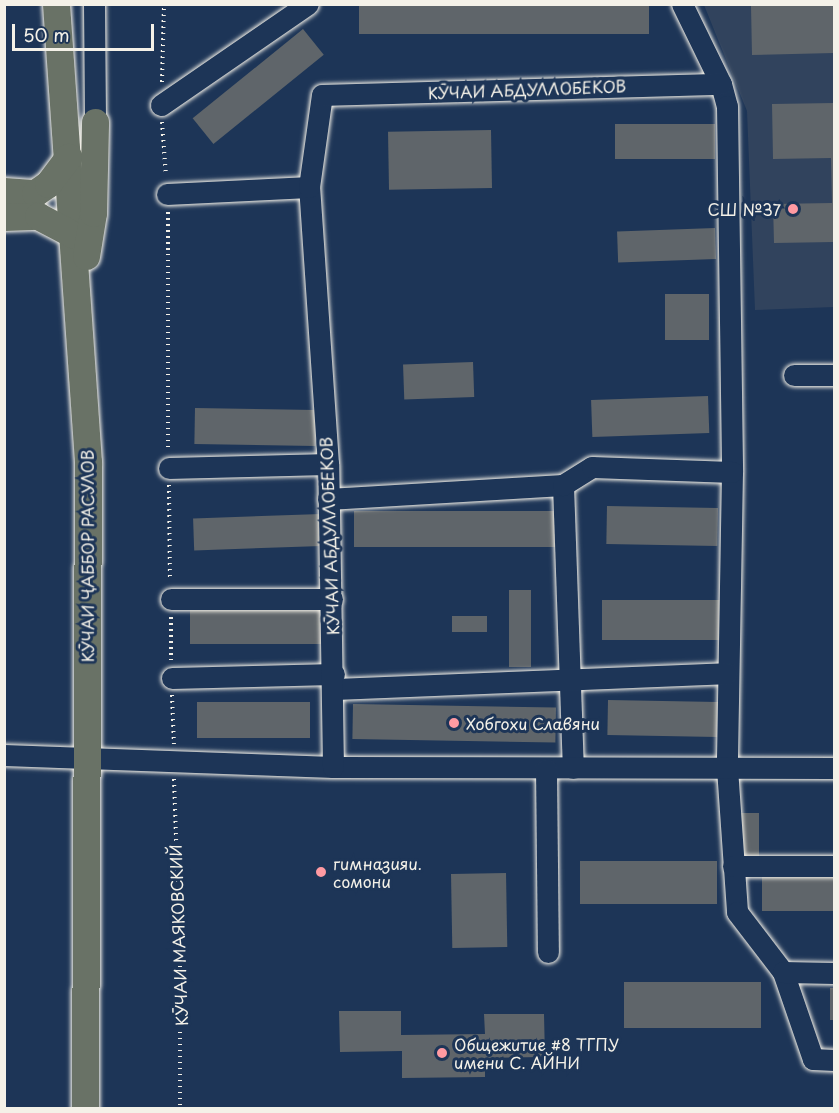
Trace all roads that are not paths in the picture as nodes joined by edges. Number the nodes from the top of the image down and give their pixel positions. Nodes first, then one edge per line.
1 (56, 4) edge
2 (94, 4) edge
3 (308, 4) edge
4 (682, 4) edge
5 (721, 84) junction
6 (161, 105) dead end
7 (95, 122) joint
8 (68, 157) junction
9 (309, 187) junction
10 (4, 191) edge
11 (167, 194) dead end
12 (4, 217) edge
13 (74, 235) junction
14 (79, 305) junction
15 (794, 375) dead end
16 (834, 375) edge
17 (328, 464) junction
18 (169, 468) road end
19 (732, 472) junction
20 (563, 485) junction
21 (328, 499) junction
22 (171, 599) road end
23 (332, 599) junction
24 (727, 673) junction
25 (172, 678) road end
26 (572, 678) junction
27 (333, 682) junction
28 (4, 755) edge
29 (85, 758) junction
30 (333, 767) junction
31 (573, 768) junction
32 (727, 768) junction
33 (834, 768) edge
34 (546, 769) junction
35 (733, 866) junction
36 (834, 866) edge
37 (548, 952) dead end
38 (783, 972) junction
39 (834, 973) edge
40 (834, 1060) edge
41 (85, 1108) edge

1 - 8 main road, КӮЧАИ ҶАББОР РАСУЛОВ
2 - 7 street
3 - 6 street
4 - 5 street
5 - 9 street, КӮЧАИ АБДУЛЛОБЕКОВ
5 - 19 street
7 - 14 main road
8 - 10 main road
8 - 13 main road, КӮЧАИ ҶАББОР РАСУЛОВ
9 - 11 street
9 - 17 street, КӮЧАИ АБДУЛЛОБЕКОВ
12 - 13 main road
13 - 14 main road, КӮЧАИ ҶАББОР РАСУЛОВ
14 - 29 main road, КӮЧАИ ҶАББОР РАСУЛОВ
15 - 16 street
17 - 18 street
17 - 21 street, КӮЧАИ АБДУЛЛОБЕКОВ
19 - 20 street
19 - 24 street
20 - 21 street
20 - 26 street
21 - 23 street, КӮЧАИ АБДУЛЛОБЕКОВ
22 - 23 street
23 - 27 street, КӮЧАИ АБДУЛЛОБЕКОВ
24 - 26 street
24 - 32 street
25 - 27 street
26 - 27 street
26 - 31 street
27 - 30 street, КӮЧАИ АБДУЛЛОБЕКОВ
28 - 29 street
29 - 30 street
29 - 41 main road, КӮЧАИ ҶАББОР РАСУЛОВ
30 - 34 street
31 - 32 street
31 - 34 street
32 - 33 street
32 - 35 street
34 - 37 street
35 - 36 street
35 - 38 street
38 - 39 street
38 - 40 street

